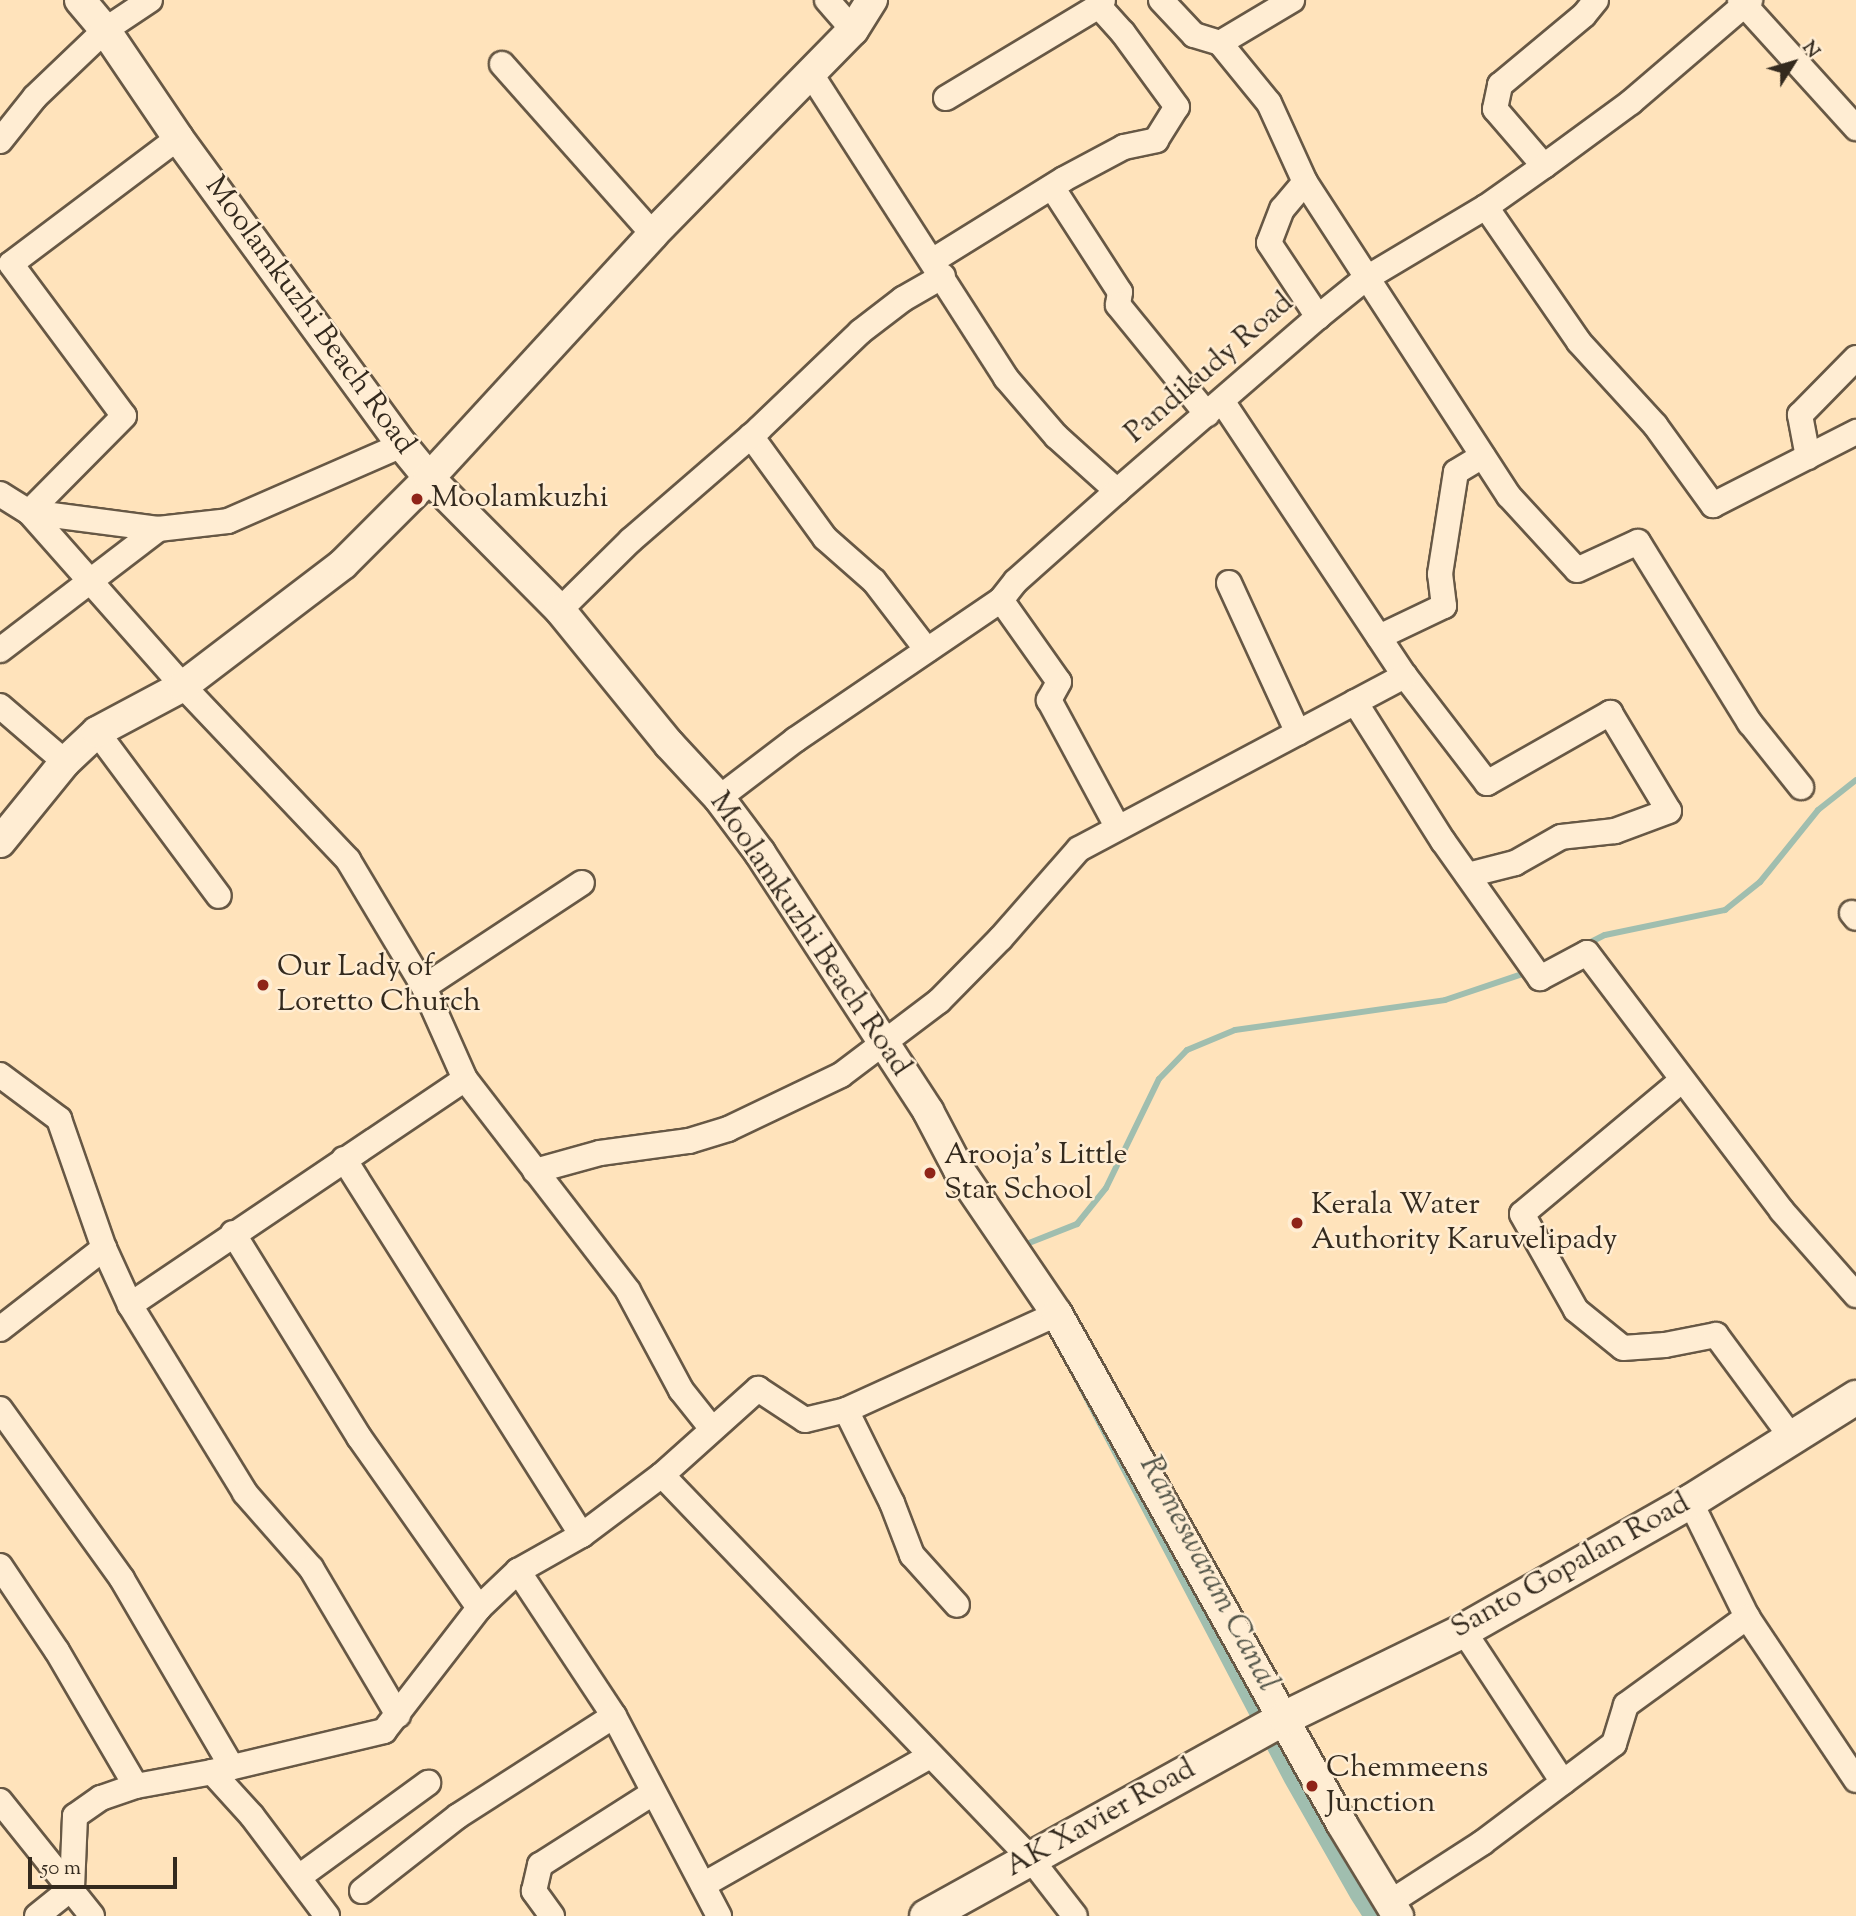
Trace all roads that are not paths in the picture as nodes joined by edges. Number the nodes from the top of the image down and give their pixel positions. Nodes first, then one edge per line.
1 (80, 0) edge
2 (150, 0) edge
3 (827, 0) edge
4 (872, 0) edge
5 (1161, 0) edge
6 (1292, 0) edge
7 (1596, 0) edge
8 (1745, 2) edge
9 (1101, 3) edge
10 (105, 30) junction
11 (853, 30) junction
12 (1220, 43) junction
13 (502, 64) dead end
14 (811, 74) junction
15 (946, 98) dead end
16 (1856, 128) edge
17 (178, 138) junction
18 (0, 141) edge
19 (1544, 166) junction
20 (1304, 182) junction
21 (1052, 187) junction
22 (1486, 207) junction
23 (653, 234) junction
24 (938, 268) junction
25 (1365, 279) junction
26 (1318, 317) junction
27 (1856, 358) edge
28 (1215, 408) junction
29 (1856, 432) edge
30 (751, 436) junction
31 (402, 445) junction
32 (1483, 456) junction
33 (1808, 457) junction
34 (429, 478) junction
35 (1117, 491) junction
36 (2, 501) edge
37 (29, 512) junction
38 (158, 529) junction
39 (92, 581) junction
40 (1229, 583) dead end
41 (1001, 600) junction
42 (559, 610) junction
43 (1379, 637) junction
44 (0, 650) edge
45 (928, 650) junction
46 (1405, 676) junction
47 (183, 686) junction
48 (1355, 702) junction
49 (0, 706) edge
50 (97, 732) junction
51 (1298, 733) junction
52 (65, 762) junction
53 (1801, 787) dead end
54 (719, 797) junction
55 (1118, 828) junction
56 (0, 842) edge
57 (1468, 875) junction
58 (582, 883) dead end
59 (219, 896) dead end
60 (424, 987) junction
61 (883, 1040) junction
62 (0, 1074) edge
63 (466, 1079) junction
64 (1681, 1081) junction
65 (344, 1159) junction
66 (535, 1171) junction
67 (233, 1233) junction
68 (104, 1248) junction
69 (1856, 1296) edge
70 (130, 1305) junction
71 (1049, 1318) junction
72 (0, 1329) edge
73 (1856, 1397) edge
74 (0, 1409) edge
75 (846, 1410) junction
76 (712, 1429) junction
77 (1792, 1438) junction
78 (662, 1475) junction
79 (1690, 1501) junction
80 (582, 1535) junction
81 (0, 1566) edge
82 (518, 1571) junction
83 (957, 1605) dead end
84 (479, 1608) junction
85 (1747, 1617) junction
86 (1463, 1630) junction
87 (398, 1715) junction
88 (614, 1716) junction
89 (1271, 1725) junction
90 (930, 1756) junction
91 (222, 1770) junction
92 (1856, 1780) edge
93 (1563, 1782) junction
94 (428, 1783) dead end
95 (136, 1786) junction
96 (653, 1793) junction
97 (0, 1801) edge
98 (1030, 1858) junction
99 (299, 1877) junction
100 (702, 1885) junction
101 (72, 1888) junction
102 (362, 1891) dead end
103 (1394, 1910) edge
104 (37, 1916) edge
105 (92, 1916) edge
106 (326, 1916) edge
107 (552, 1916) edge
108 (719, 1916) edge
109 (926, 1916) edge
110 (1075, 1916) edge

1 - 10 street, Moolamkuzhi Beach Road
2 - 10 street
3 - 11 street
4 - 11 street
5 - 12 street
6 - 12 street
7 - 19 street
8 - 16 street
8 - 19 street, Pandikudy Road
9 - 15 street
9 - 21 street
10 - 17 street, Moolamkuzhi Beach Road
10 - 18 street
11 - 14 street
12 - 20 street
13 - 23 street
14 - 23 street
14 - 24 street
17 - 31 street, Moolamkuzhi Beach Road
17 - 37 street
19 - 22 street, Pandikudy Road
20 - 25 street
20 - 26 street
21 - 24 street
21 - 28 street
22 - 25 street, Pandikudy Road
22 - 33 street
23 - 34 street
24 - 30 street
24 - 35 street
25 - 26 street, Pandikudy Road
25 - 32 street
26 - 28 street, Pandikudy Road
27 - 33 street
28 - 35 street, Pandikudy Road
28 - 43 street
29 - 33 street
30 - 42 street
30 - 45 street
31 - 34 street, Moolamkuzhi Beach Road
31 - 38 street
32 - 43 street
32 - 53 street
34 - 42 street, Moolamkuzhi Beach Road
34 - 47 street
35 - 41 street, Pandikudy Road
36 - 37 street
37 - 38 street
37 - 39 street
38 - 39 street
39 - 44 street
39 - 47 street
40 - 51 street
41 - 45 street, Pandikudy Road
41 - 55 street
42 - 54 street, Moolamkuzhi Beach Road
43 - 46 street
45 - 54 street, Pandikudy Road
46 - 48 street
46 - 57 street
47 - 50 street
47 - 60 street
48 - 51 street
48 - 57 street
49 - 52 street
50 - 52 street
50 - 59 street
51 - 55 street
52 - 56 street
54 - 61 street, Moolamkuzhi Beach Road
55 - 61 street
57 - 64 street
58 - 60 street
60 - 63 street
61 - 66 street
61 - 71 street, Moolamkuzhi Beach Road
62 - 68 street
63 - 65 street
63 - 66 street
64 - 69 street
64 - 77 street
65 - 67 street
65 - 80 street
66 - 76 street
67 - 70 street
67 - 84 street
68 - 70 street
68 - 72 street
70 - 87 street
71 - 75 street
71 - 89 street, Moolamkuzhi Beach Road
73 - 77 main road, Santo Gopalan Road
74 - 91 street
75 - 76 street
75 - 83 street
76 - 78 street
77 - 79 main road, Santo Gopalan Road
78 - 80 street
78 - 90 street
79 - 85 street
79 - 86 main road, Santo Gopalan Road
80 - 82 street
81 - 95 street
82 - 84 street
82 - 88 street
84 - 87 street
85 - 92 street
85 - 93 street
86 - 89 main road, Santo Gopalan Road
86 - 93 street
87 - 91 street
88 - 96 street
88 - 102 street
89 - 98 main road, AK Xavier Road
89 - 103 street, Moolamkuzhi Beach Road
90 - 98 street
90 - 100 street
91 - 95 street
91 - 99 street
93 - 103 street
94 - 99 street
95 - 101 street
96 - 100 street
96 - 107 street
97 - 101 street
98 - 109 main road, AK Xavier Road
98 - 110 street
99 - 106 street
100 - 108 street
101 - 104 street
101 - 105 street

